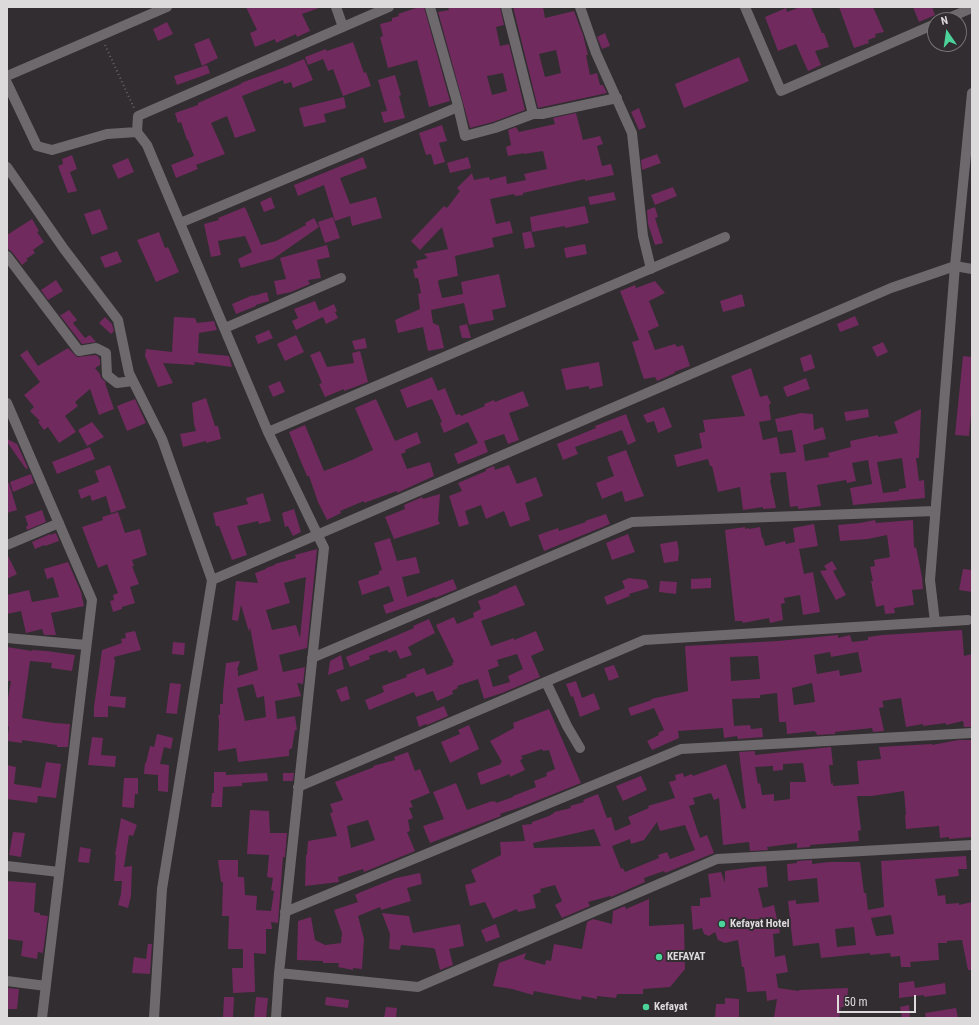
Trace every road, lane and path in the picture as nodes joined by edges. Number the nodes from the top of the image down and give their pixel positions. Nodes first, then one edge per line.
1 (167, 7) edge
2 (336, 7) edge
3 (389, 7) edge
4 (430, 7) edge
5 (506, 7) edge
6 (580, 7) edge
7 (745, 7) edge
8 (972, 8) edge
9 (963, 12) edge
10 (343, 27) junction
11 (927, 27) edge
12 (101, 36) junction
13 (7, 76) edge
14 (7, 83) edge
15 (972, 93) edge
16 (617, 98) junction
17 (458, 108) junction
18 (534, 114) junction
19 (138, 116) junction
20 (137, 132) junction
21 (7, 167) edge
22 (180, 223) junction
23 (725, 237) dead end
24 (7, 256) edge
25 (955, 266) junction
26 (651, 269) junction
27 (972, 269) edge
28 (341, 278) dead end
29 (225, 328) junction
30 (133, 381) junction
31 (7, 403) edge
32 (10, 416) edge
33 (268, 432) junction
34 (935, 510) junction
35 (59, 523) junction
36 (318, 535) junction
37 (7, 545) edge
38 (212, 580) junction
39 (968, 620) dead end
40 (934, 622) junction
41 (7, 638) edge
42 (86, 645) junction
43 (312, 658) junction
44 (546, 682) junction
45 (972, 733) edge
46 (580, 748) dead end
47 (298, 787) junction
48 (972, 845) edge
49 (7, 866) edge
50 (59, 872) junction
51 (285, 912) junction
52 (279, 973) junction
53 (7, 981) edge
54 (46, 986) junction
55 (42, 1018) edge
56 (154, 1018) edge
57 (276, 1018) edge

1 - 12 street
2 - 10 street
3 - 10 street
4 - 17 street
5 - 18 street
6 - 16 street
7 - 11 street
8 - 9 street
10 - 19 street
12 - 13 street
12 - 19 path
14 - 20 street
15 - 25 street
16 - 18 street
16 - 26 street
17 - 18 street
17 - 22 street
19 - 20 street
20 - 22 street
21 - 30 street
22 - 29 street
23 - 26 street
24 - 30 street
25 - 27 street
25 - 34 street
25 - 36 street
26 - 33 street
28 - 29 street
29 - 33 street
30 - 38 street
31 - 32 street
32 - 35 street
33 - 36 street
34 - 40 street
34 - 43 street
35 - 37 street
35 - 42 street
36 - 38 street
36 - 43 street
38 - 56 street
39 - 40 street
40 - 44 street
41 - 42 street
42 - 50 street
43 - 47 street
44 - 46 street
44 - 47 street
45 - 51 street
47 - 51 street
48 - 52 street
49 - 50 street
50 - 54 street
51 - 52 street
52 - 57 street
53 - 54 street
54 - 55 street

